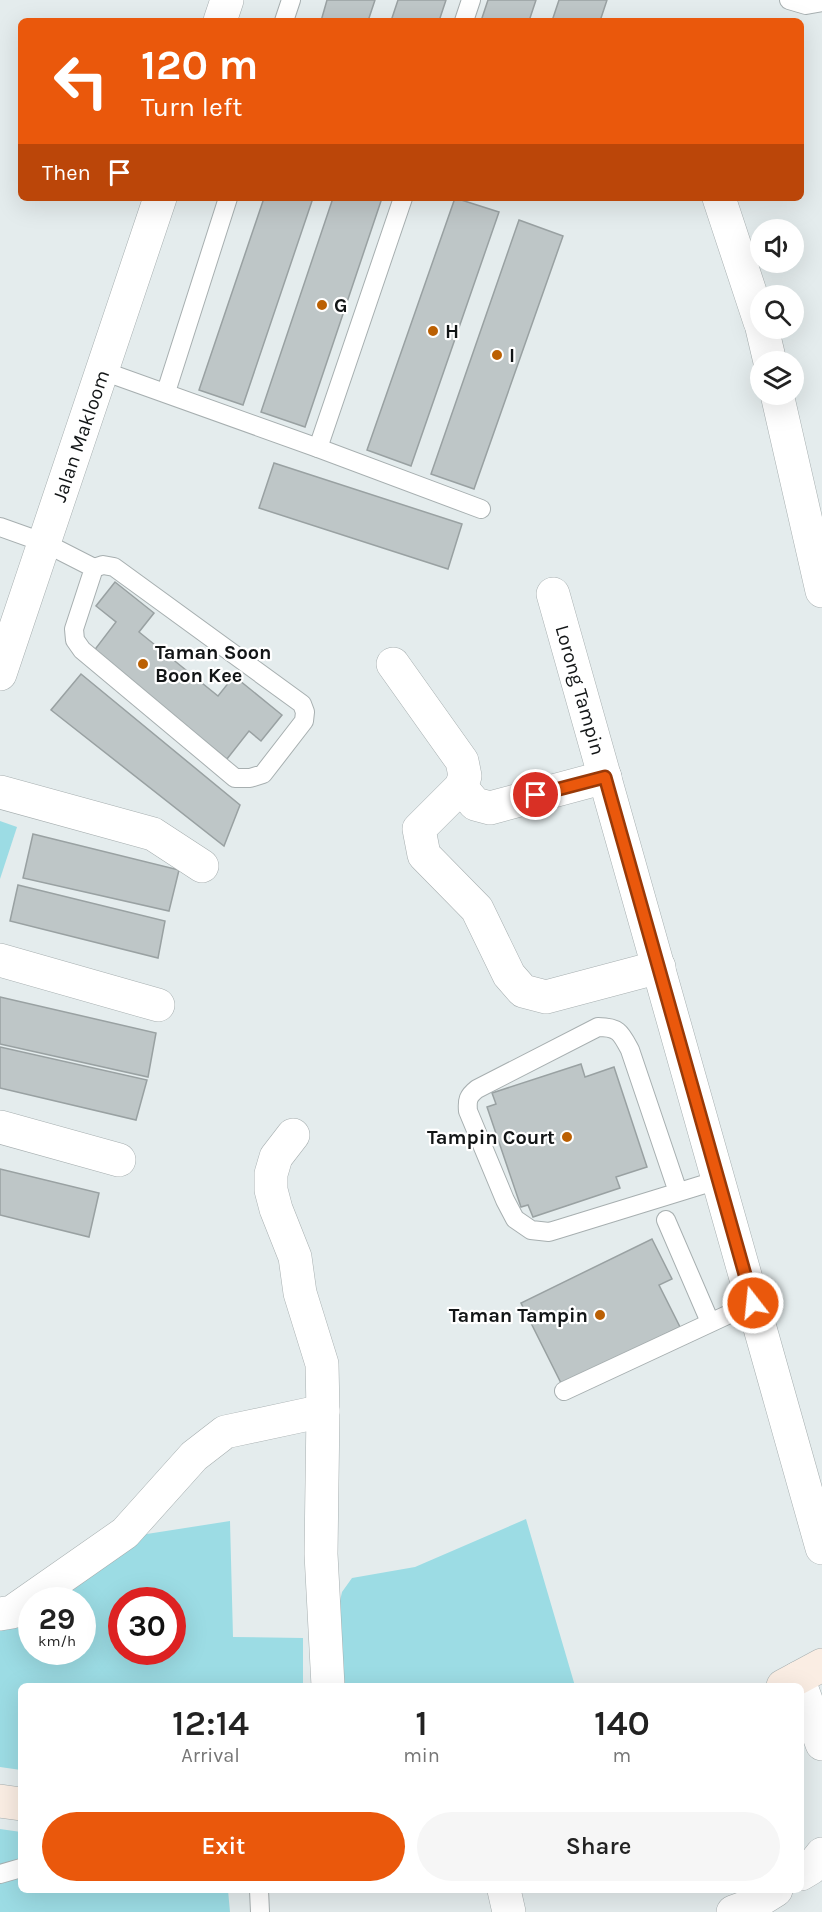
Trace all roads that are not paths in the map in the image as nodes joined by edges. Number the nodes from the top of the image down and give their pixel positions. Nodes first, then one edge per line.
1 (227, 0) edge
2 (291, 0) edge
3 (471, 0) edge
4 (789, 0) edge
5 (822, 2) edge
6 (221, 18) edge
7 (285, 18) edge
8 (465, 18) edge
9 (159, 201) edge
10 (227, 201) edge
11 (402, 201) edge
12 (720, 201) edge
13 (750, 292) edge
14 (103, 371) junction
15 (166, 392) junction
16 (780, 405) edge
17 (318, 448) junction
18 (481, 509) dead end
19 (0, 528) edge
20 (45, 543) junction
21 (94, 568) junction
22 (822, 591) edge
23 (553, 594) dead end
24 (393, 664) dead end
25 (0, 674) edge
26 (605, 777) junction
27 (461, 787) junction
28 (0, 792) edge
29 (202, 866) dead end
30 (0, 960) edge
31 (659, 967) junction
32 (158, 1005) dead end
33 (0, 1127) edge
34 (293, 1135) dead end
35 (119, 1160) dead end
36 (718, 1180) junction
37 (678, 1192) junction
38 (666, 1220) dead end
39 (753, 1303) junction
40 (710, 1322) junction
41 (564, 1391) dead end
42 (324, 1411) junction
43 (822, 1548) edge
44 (0, 1614) edge
45 (328, 1683) edge
46 (804, 1686) edge
47 (822, 1744) edge
48 (0, 1801) edge
49 (18, 1804) edge
50 (822, 1854) edge
51 (18, 1869) edge
52 (804, 1872) edge
53 (0, 1874) edge
54 (259, 1893) edge
55 (505, 1893) edge
56 (771, 1893) edge
57 (260, 1912) edge
58 (509, 1912) edge
59 (733, 1912) edge

1 - 6 street
2 - 7 lane
3 - 8 lane
4 - 5 lane
9 - 14 street, Jalan Makloom
10 - 15 lane
11 - 17 lane
12 - 13 street
14 - 15 lane
14 - 20 street, Jalan Makloom
15 - 17 lane
16 - 22 street
17 - 18 lane
19 - 20 lane
20 - 21 lane
20 - 25 street, Jalan Makloom
21 - 21 lane
23 - 26 street, Lorong Tampin
24 - 27 street
26 - 27 street
26 - 31 street, Lorong Tampin
27 - 31 street
28 - 29 street
30 - 32 street
31 - 36 street, Lorong Tampin
33 - 35 street
34 - 42 street
36 - 37 lane
36 - 39 street, Lorong Tampin
37 - 37 lane
38 - 40 lane
39 - 40 lane
39 - 43 street, Lorong Tampin
40 - 41 lane
42 - 44 street
42 - 45 street
46 - 47 street
48 - 49 main road
50 - 52 street
51 - 53 lane
54 - 57 lane
55 - 58 street
56 - 59 street

